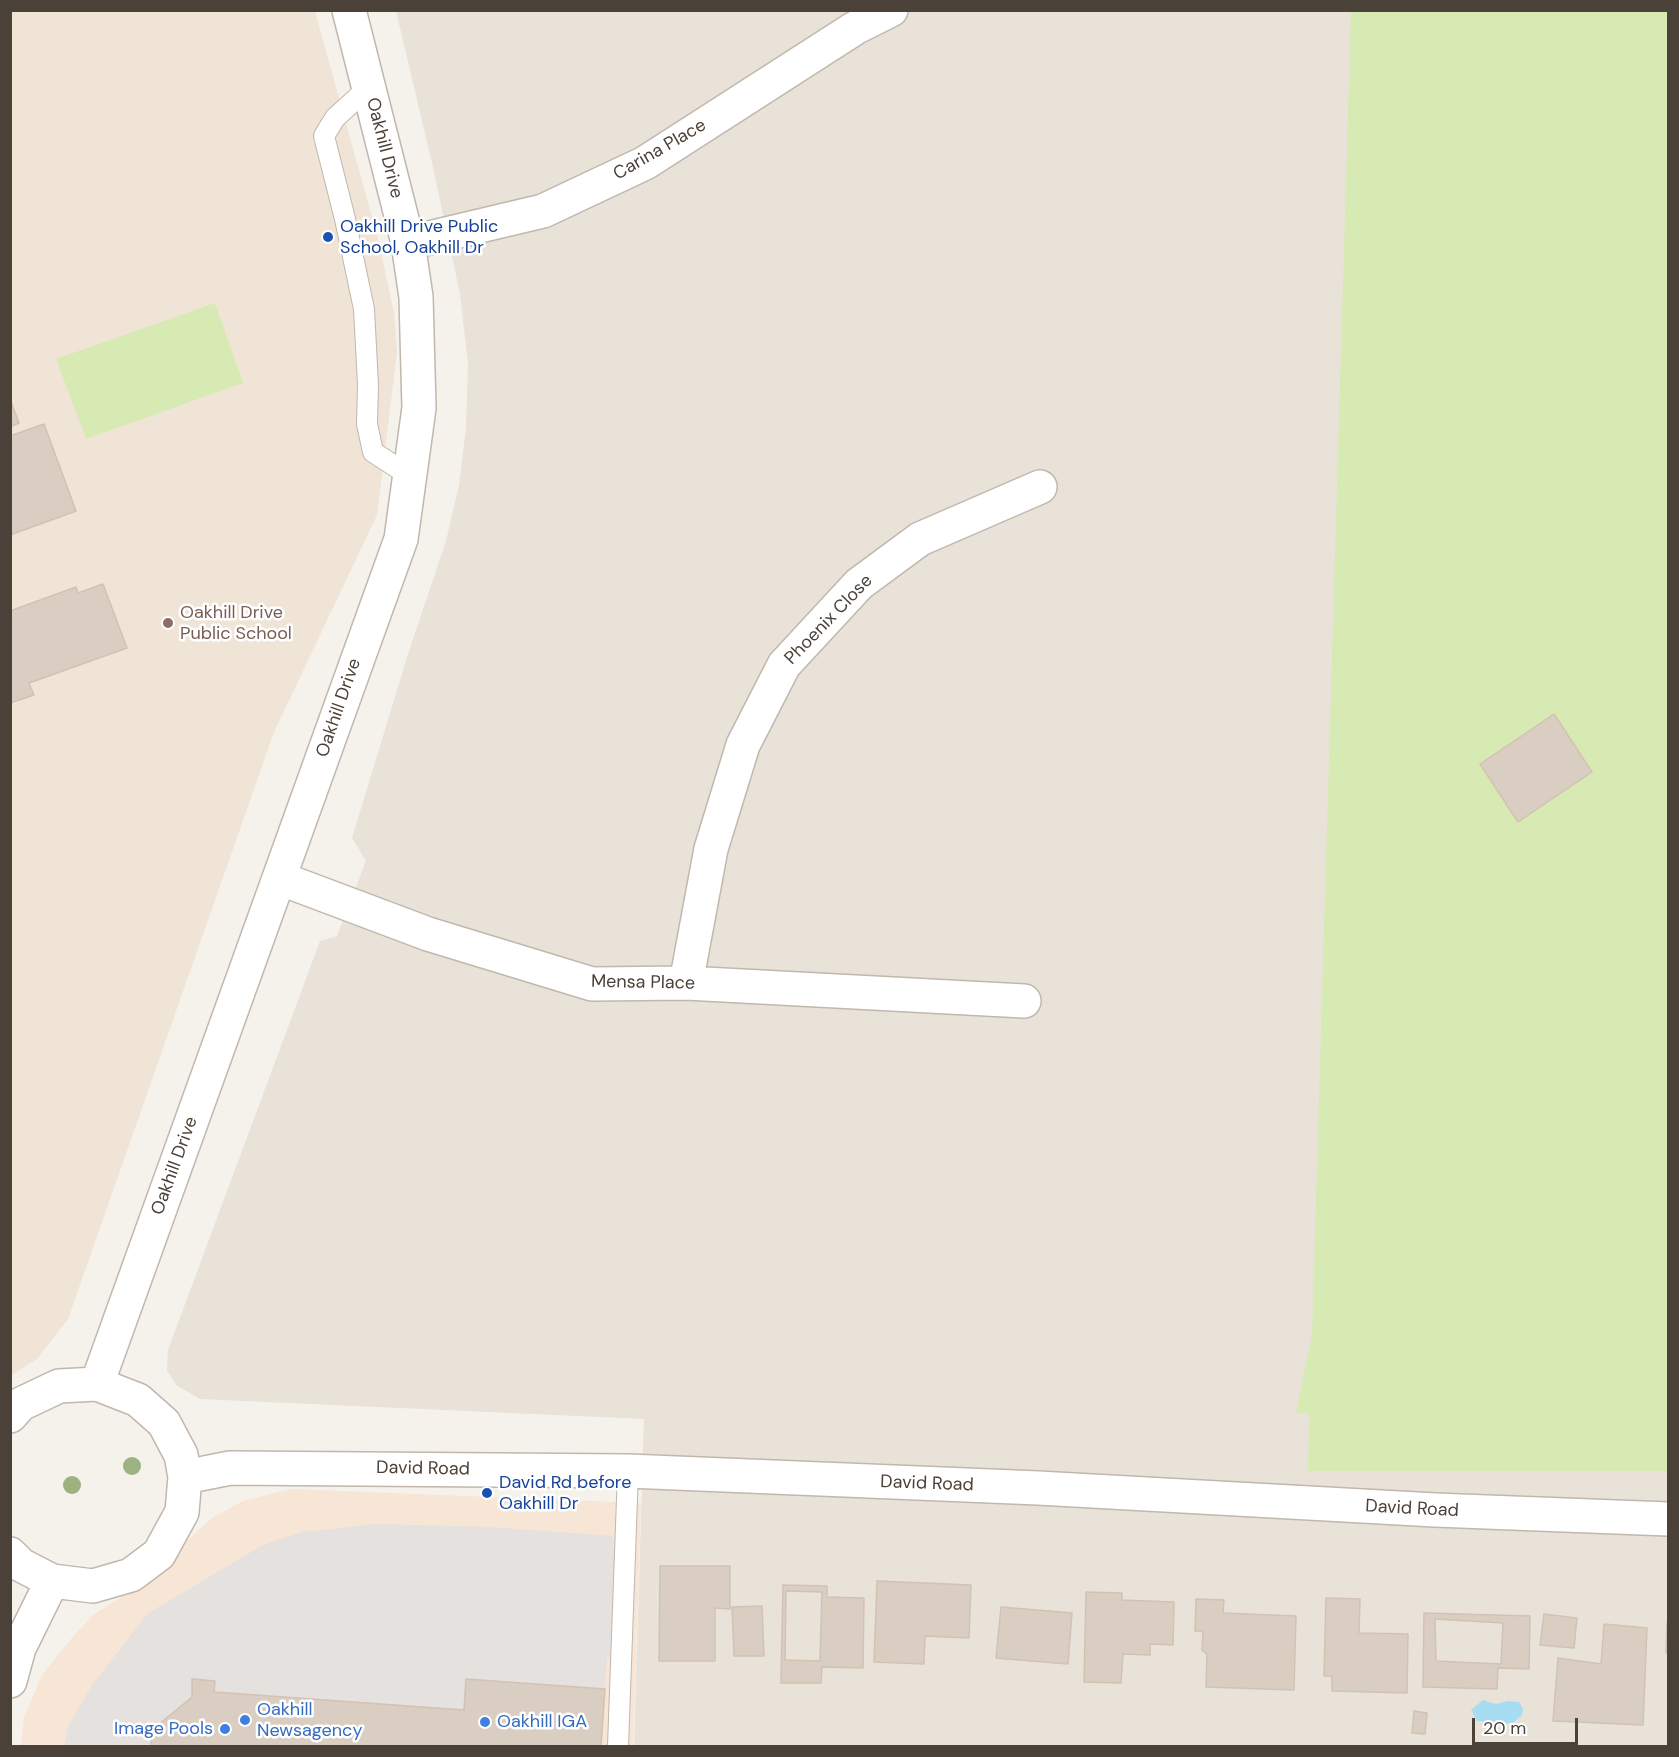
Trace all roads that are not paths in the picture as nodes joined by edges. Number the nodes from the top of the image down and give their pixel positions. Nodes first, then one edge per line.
1 (349, 10) edge
2 (891, 10) edge
3 (853, 19) edge
4 (369, 87) junction
5 (408, 243) junction
6 (410, 476) junction
7 (1040, 487) dead end
8 (279, 878) junction
9 (686, 983) junction
10 (1024, 1001) dead end
11 (97, 1384) junction
12 (10, 1416) edge
13 (628, 1471) junction
14 (185, 1477) junction
15 (1668, 1519) edge
16 (10, 1554) edge
17 (52, 1581) junction
18 (10, 1681) edge
19 (618, 1746) edge

1 - 4 street, Oakhill Drive
2 - 3 street, Carina Place
3 - 5 street, Carina Place
4 - 5 street, Oakhill Drive
4 - 6 lane
5 - 6 street, Oakhill Drive
6 - 8 street, Oakhill Drive
7 - 9 street, Phoenix Close
8 - 9 street, Mensa Place
8 - 11 street, Oakhill Drive
9 - 10 street, Mensa Place
11 - 12 street
11 - 14 street
13 - 14 street, David Road
13 - 15 street, David Road
13 - 19 lane
14 - 17 street
16 - 17 street
17 - 18 street

